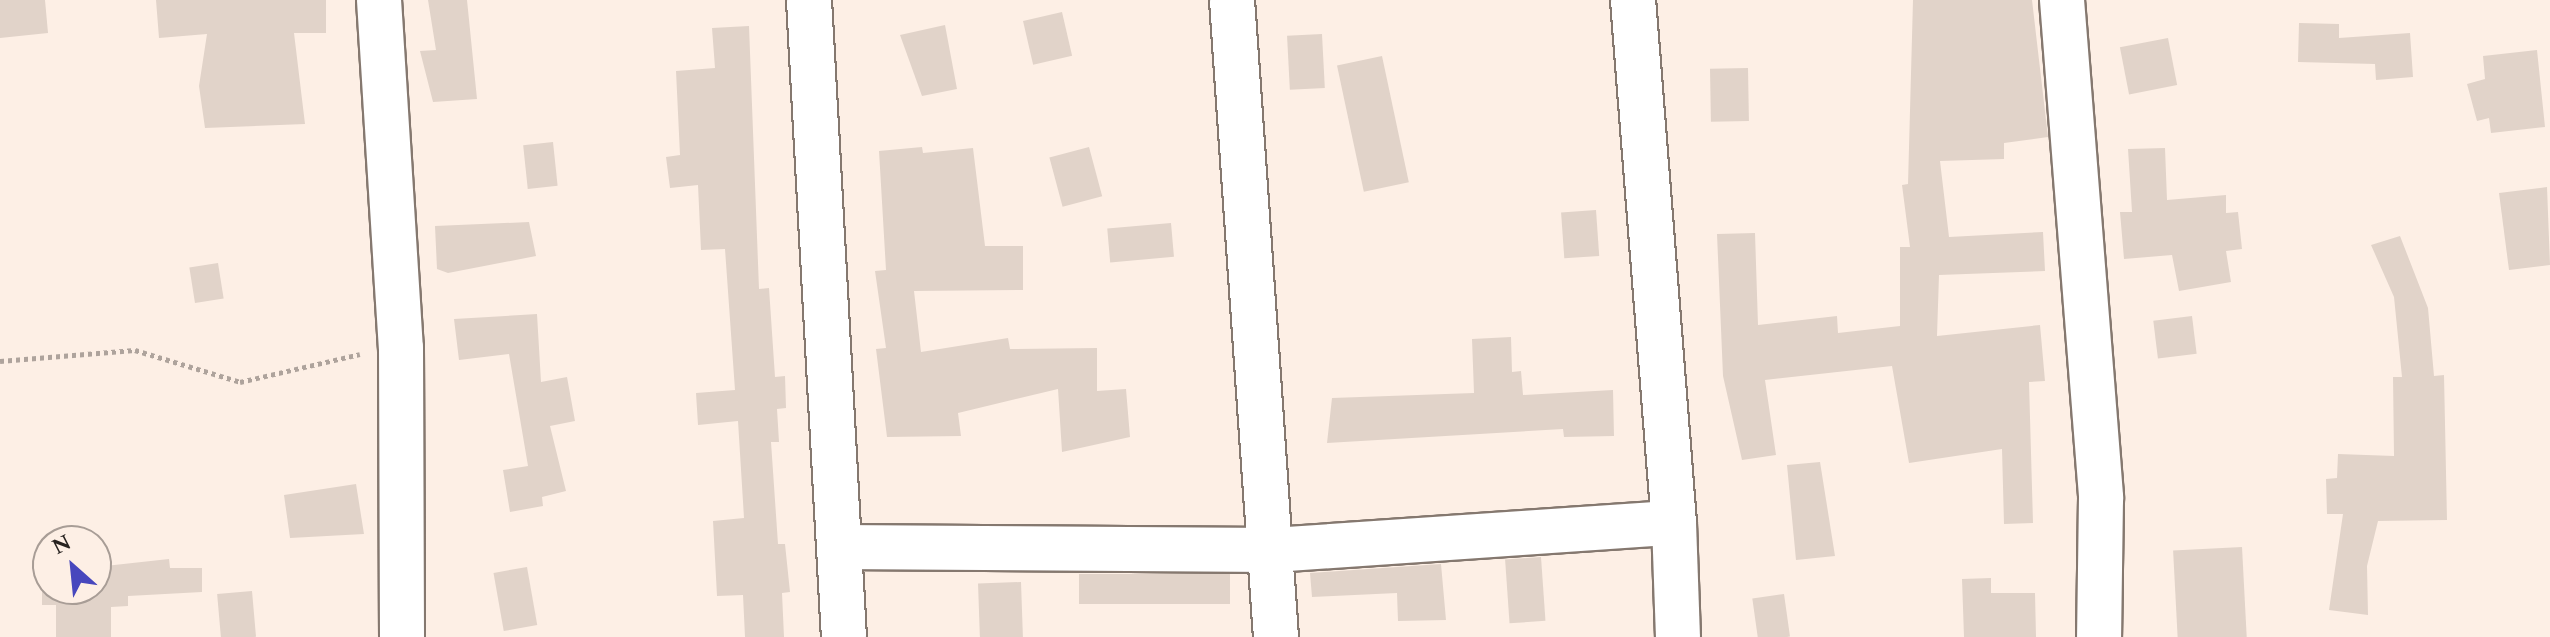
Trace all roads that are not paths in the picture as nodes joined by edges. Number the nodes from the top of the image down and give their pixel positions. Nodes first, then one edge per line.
1 (379, 0) edge
2 (809, 0) edge
3 (1232, 0) edge
4 (1633, 0) edge
5 (2062, 0) edge
6 (1674, 523) junction
7 (839, 547) junction
8 (1273, 550) junction
9 (402, 637) edge
10 (844, 637) edge
11 (1276, 637) edge
12 (1678, 637) edge
13 (2099, 637) edge

1 - 9 street
2 - 7 street
3 - 8 street
4 - 6 street
5 - 13 street
6 - 8 street
6 - 12 street
7 - 8 street
7 - 10 street
8 - 11 street

